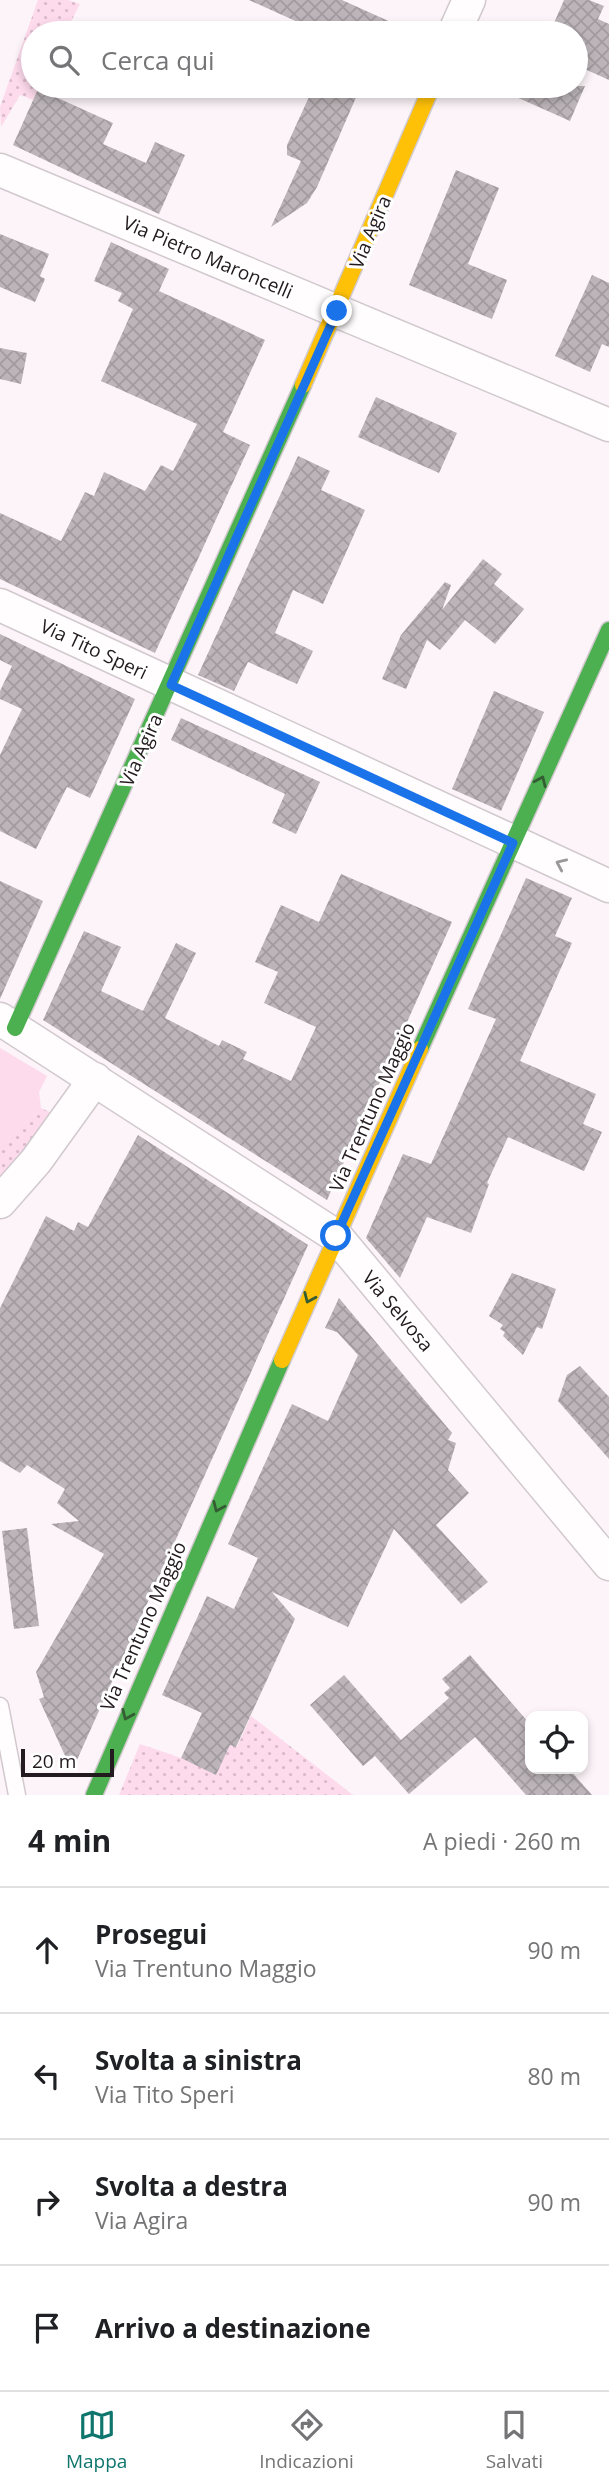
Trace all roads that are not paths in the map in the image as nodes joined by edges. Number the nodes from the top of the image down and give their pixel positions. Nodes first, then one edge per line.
1 (468, 0) edge
2 (459, 21) edge
3 (427, 98) edge
4 (0, 170) edge
5 (337, 311) junction
6 (609, 425) edge
7 (0, 605) edge
8 (609, 630) edge
9 (171, 685) junction
10 (513, 843) junction
11 (609, 886) edge
12 (8, 1024) edge
13 (95, 1079) junction
14 (4, 1200) edge
15 (336, 1236) junction
16 (609, 1564) edge
17 (0, 1706) edge
18 (17, 1795) edge
19 (94, 1795) edge

1 - 2 street
3 - 5 street, Via Agira
4 - 5 street, Via Pietro Maroncelli
5 - 6 street, Via Pietro Maroncelli
5 - 9 street, Via Agira
7 - 9 street, Via Tito Speri
10 -> 8 street, Via Trentuno Maggio
9 - 10 street, Via Tito Speri
9 - 12 street, Via Agira
11 -> 10 street, Via Tito Speri
10 - 15 street, Via Trentuno Maggio
12 - 13 street, Via Selvosa
13 - 14 street
13 - 15 street, Via Selvosa
15 - 16 street, Via Selvosa
15 -> 19 street, Via Trentuno Maggio
17 - 18 lane

